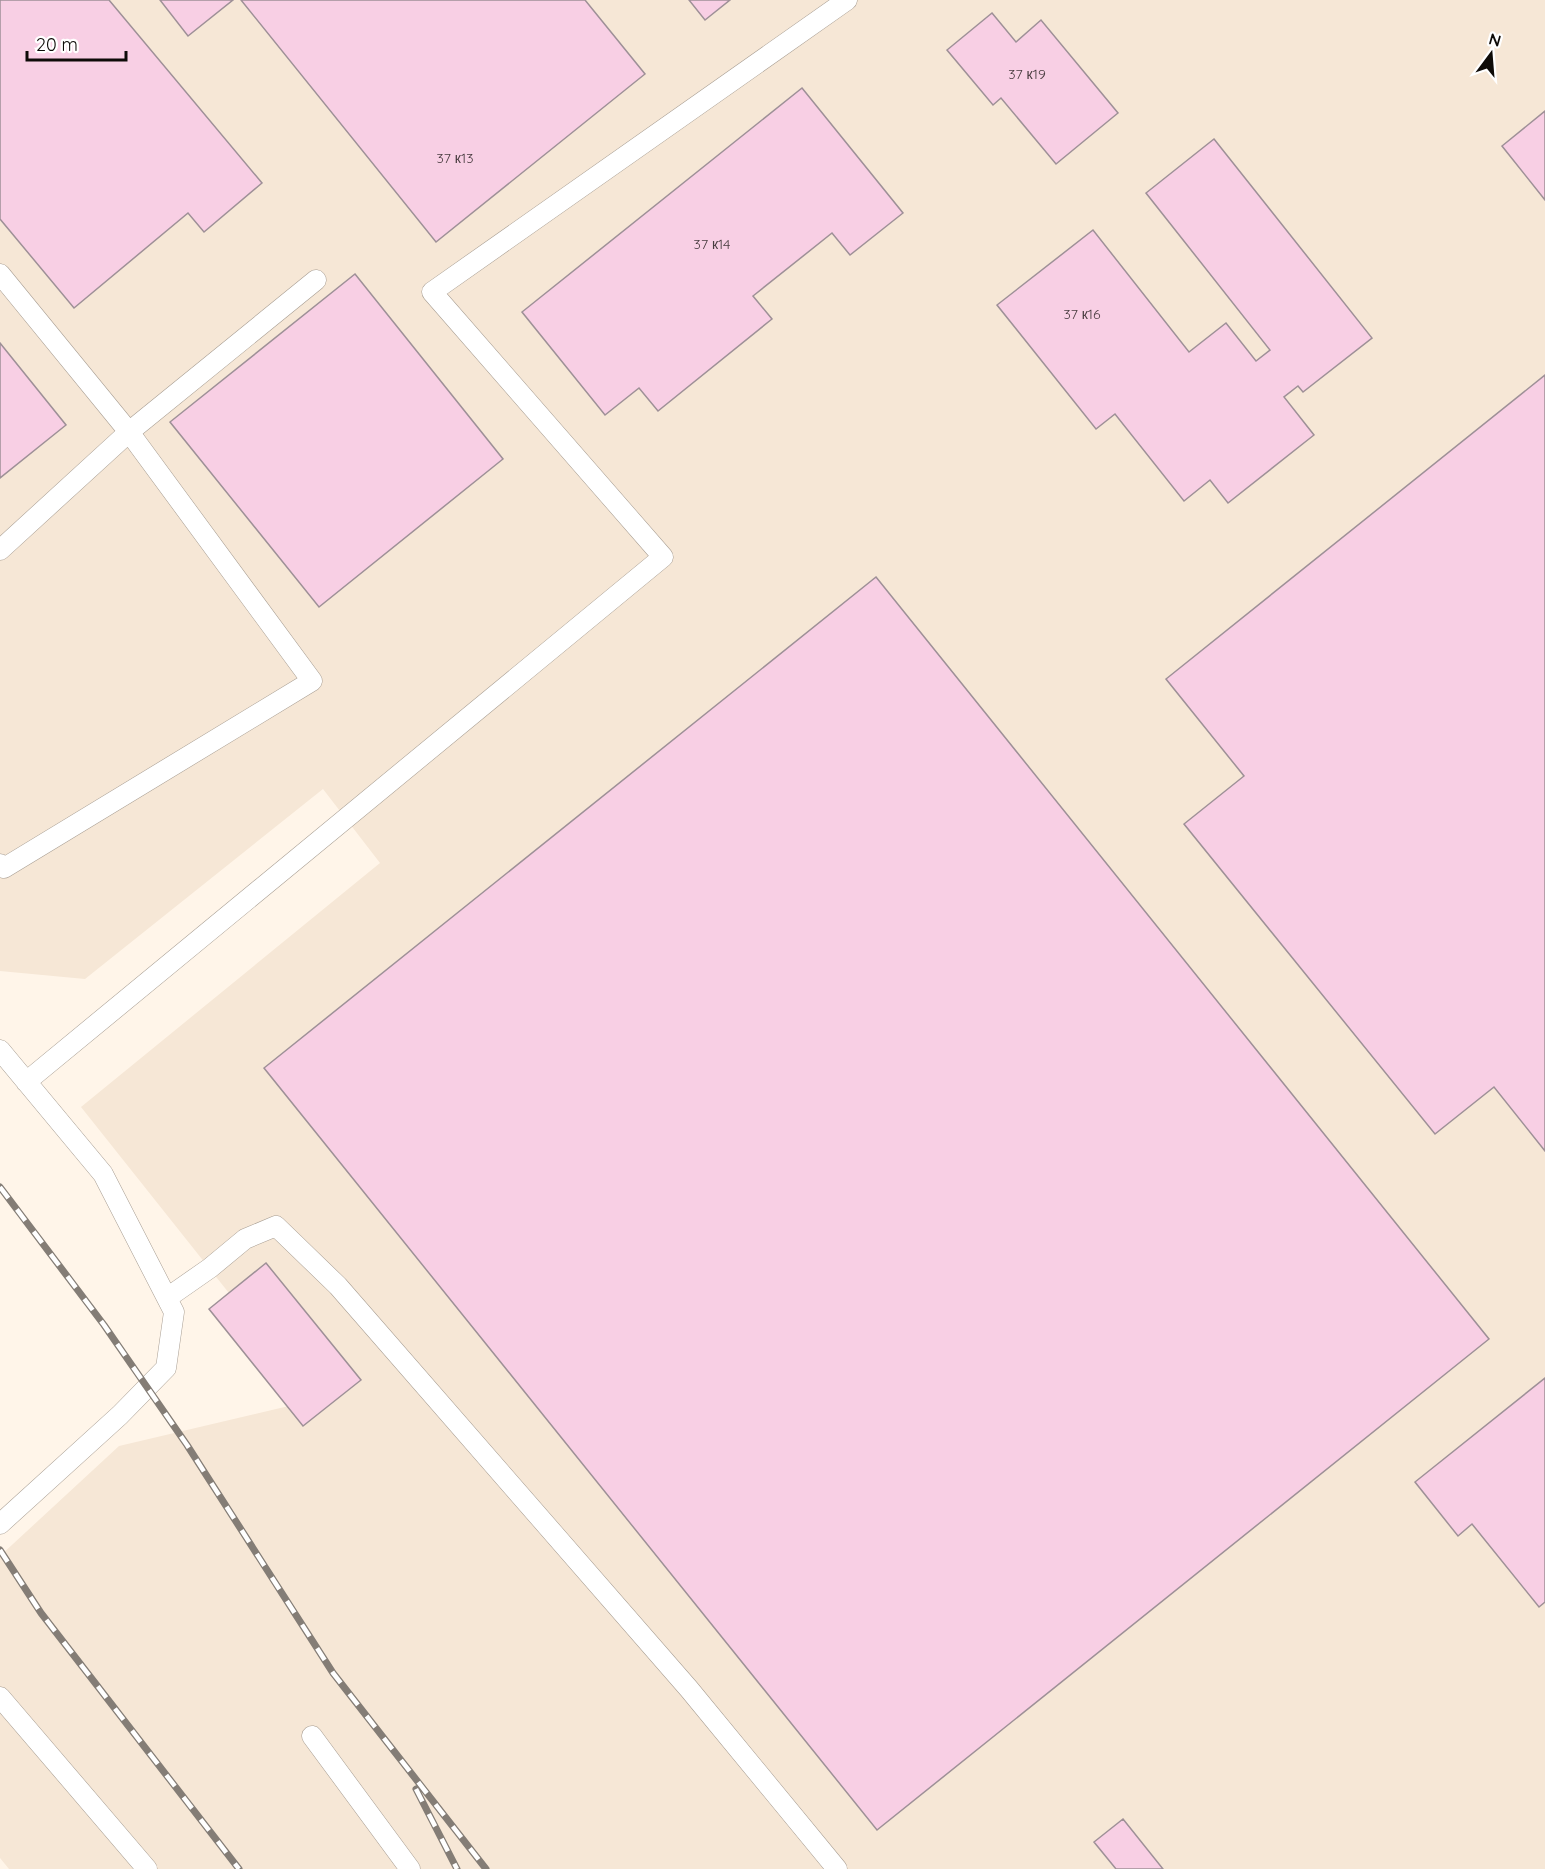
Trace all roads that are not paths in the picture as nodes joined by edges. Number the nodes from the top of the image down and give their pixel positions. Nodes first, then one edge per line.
1 (847, 0) edge
2 (0, 274) edge
3 (316, 280) dead end
4 (129, 432) junction
5 (0, 550) edge
6 (0, 864) edge
7 (0, 1050) edge
8 (26, 1082) junction
9 (167, 1298) junction
10 (0, 1524) edge
11 (0, 1697) edge
12 (312, 1736) dead end
13 (147, 1869) edge
14 (410, 1869) edge
15 (837, 1869) edge

1 - 8 lane
2 - 4 lane
3 - 4 lane
4 - 5 lane
4 - 6 lane
7 - 8 lane
8 - 9 lane
9 - 10 lane
9 - 15 lane
11 - 13 lane
12 - 14 lane

